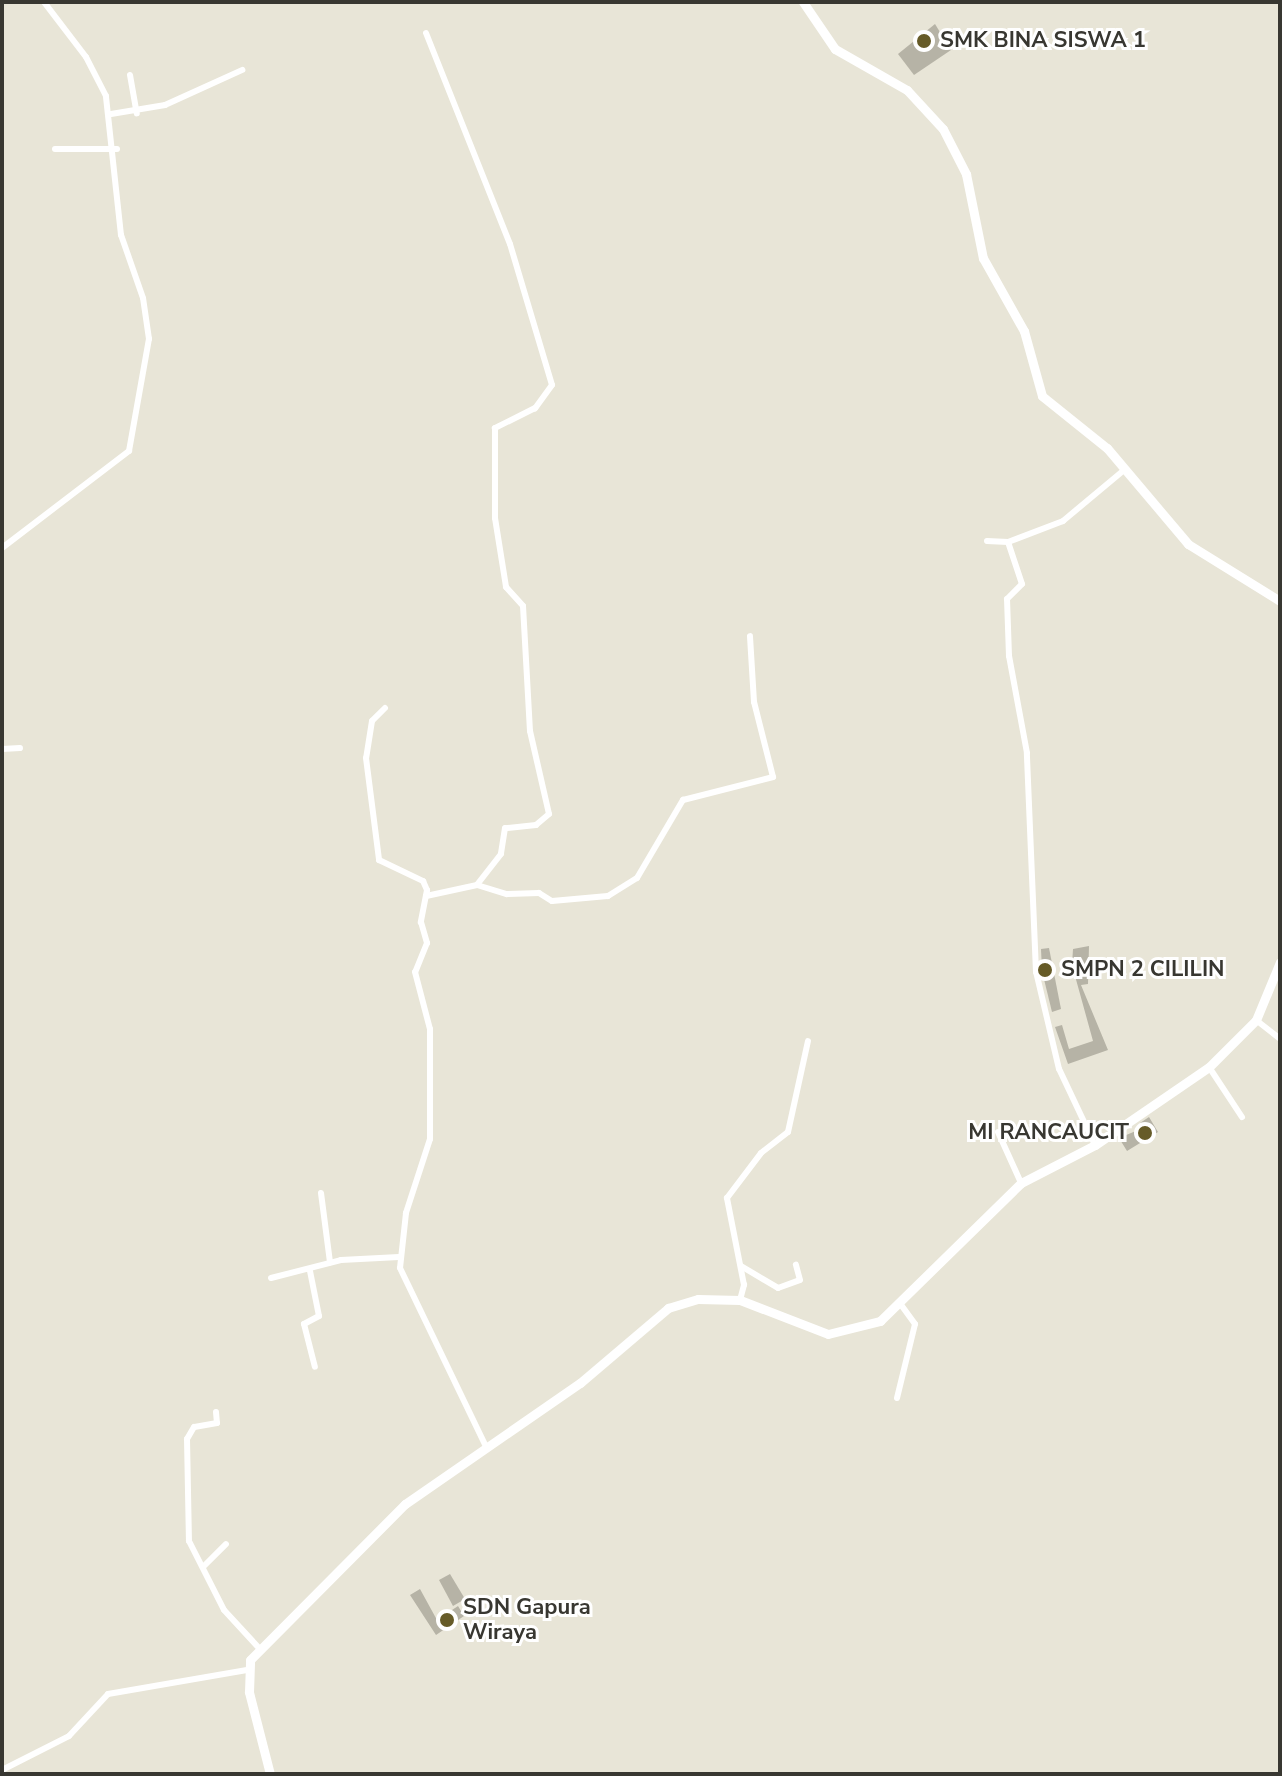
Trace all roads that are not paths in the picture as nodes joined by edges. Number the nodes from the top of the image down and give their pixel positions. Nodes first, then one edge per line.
1 (44, 2) edge
2 (803, 2) edge
3 (426, 33) dead end
4 (242, 70) dead end
5 (130, 75) dead end
6 (137, 113) junction
7 (111, 114) junction
8 (55, 149) dead end
9 (117, 149) junction
10 (1124, 470) junction
11 (987, 541) dead end
12 (1008, 542) junction
13 (2, 548) edge
14 (1280, 601) edge
15 (750, 636) dead end
16 (385, 708) dead end
17 (20, 748) dead end
18 (2, 749) edge
19 (477, 885) junction
20 (426, 896) junction
21 (1280, 962) edge
22 (1256, 1020) junction
23 (1280, 1039) edge
24 (808, 1041) dead end
25 (1209, 1067) junction
26 (1242, 1117) dead end
27 (998, 1132) dead end
28 (1095, 1145) junction
29 (1021, 1183) junction
30 (321, 1193) dead end
31 (399, 1257) junction
32 (330, 1262) junction
33 (796, 1265) dead end
34 (741, 1266) junction
35 (310, 1271) junction
36 (271, 1278) dead end
37 (740, 1300) junction
38 (900, 1303) junction
39 (315, 1367) dead end
40 (897, 1398) dead end
41 (216, 1412) dead end
42 (486, 1447) junction
43 (226, 1544) dead end
44 (204, 1566) junction
45 (259, 1648) junction
46 (247, 1670) junction
47 (2, 1770) edge
48 (270, 1774) edge

1 - 7 street
2 - 10 main road
3 - 19 street
4 - 6 street
5 - 6 street
6 - 7 street
7 - 9 street
8 - 9 street
9 - 13 street
10 - 12 street
10 - 14 main road
11 - 12 street
12 - 28 street
15 - 19 street
16 - 20 street
17 - 18 street
19 - 20 street
20 - 31 street
21 - 22 main road
22 - 23 street
22 - 25 main road
24 - 34 street
25 - 26 street
25 - 28 main road
27 - 29 street
28 - 29 main road
29 - 38 main road
30 - 32 street
31 - 32 street
31 - 42 street
32 - 35 street
33 - 34 street
34 - 37 street
35 - 36 street
35 - 39 street
37 - 38 main road
37 - 42 main road
38 - 40 street
41 - 44 street
42 - 45 main road
43 - 44 street
44 - 45 street
45 - 46 main road
46 - 47 street
46 - 48 main road

